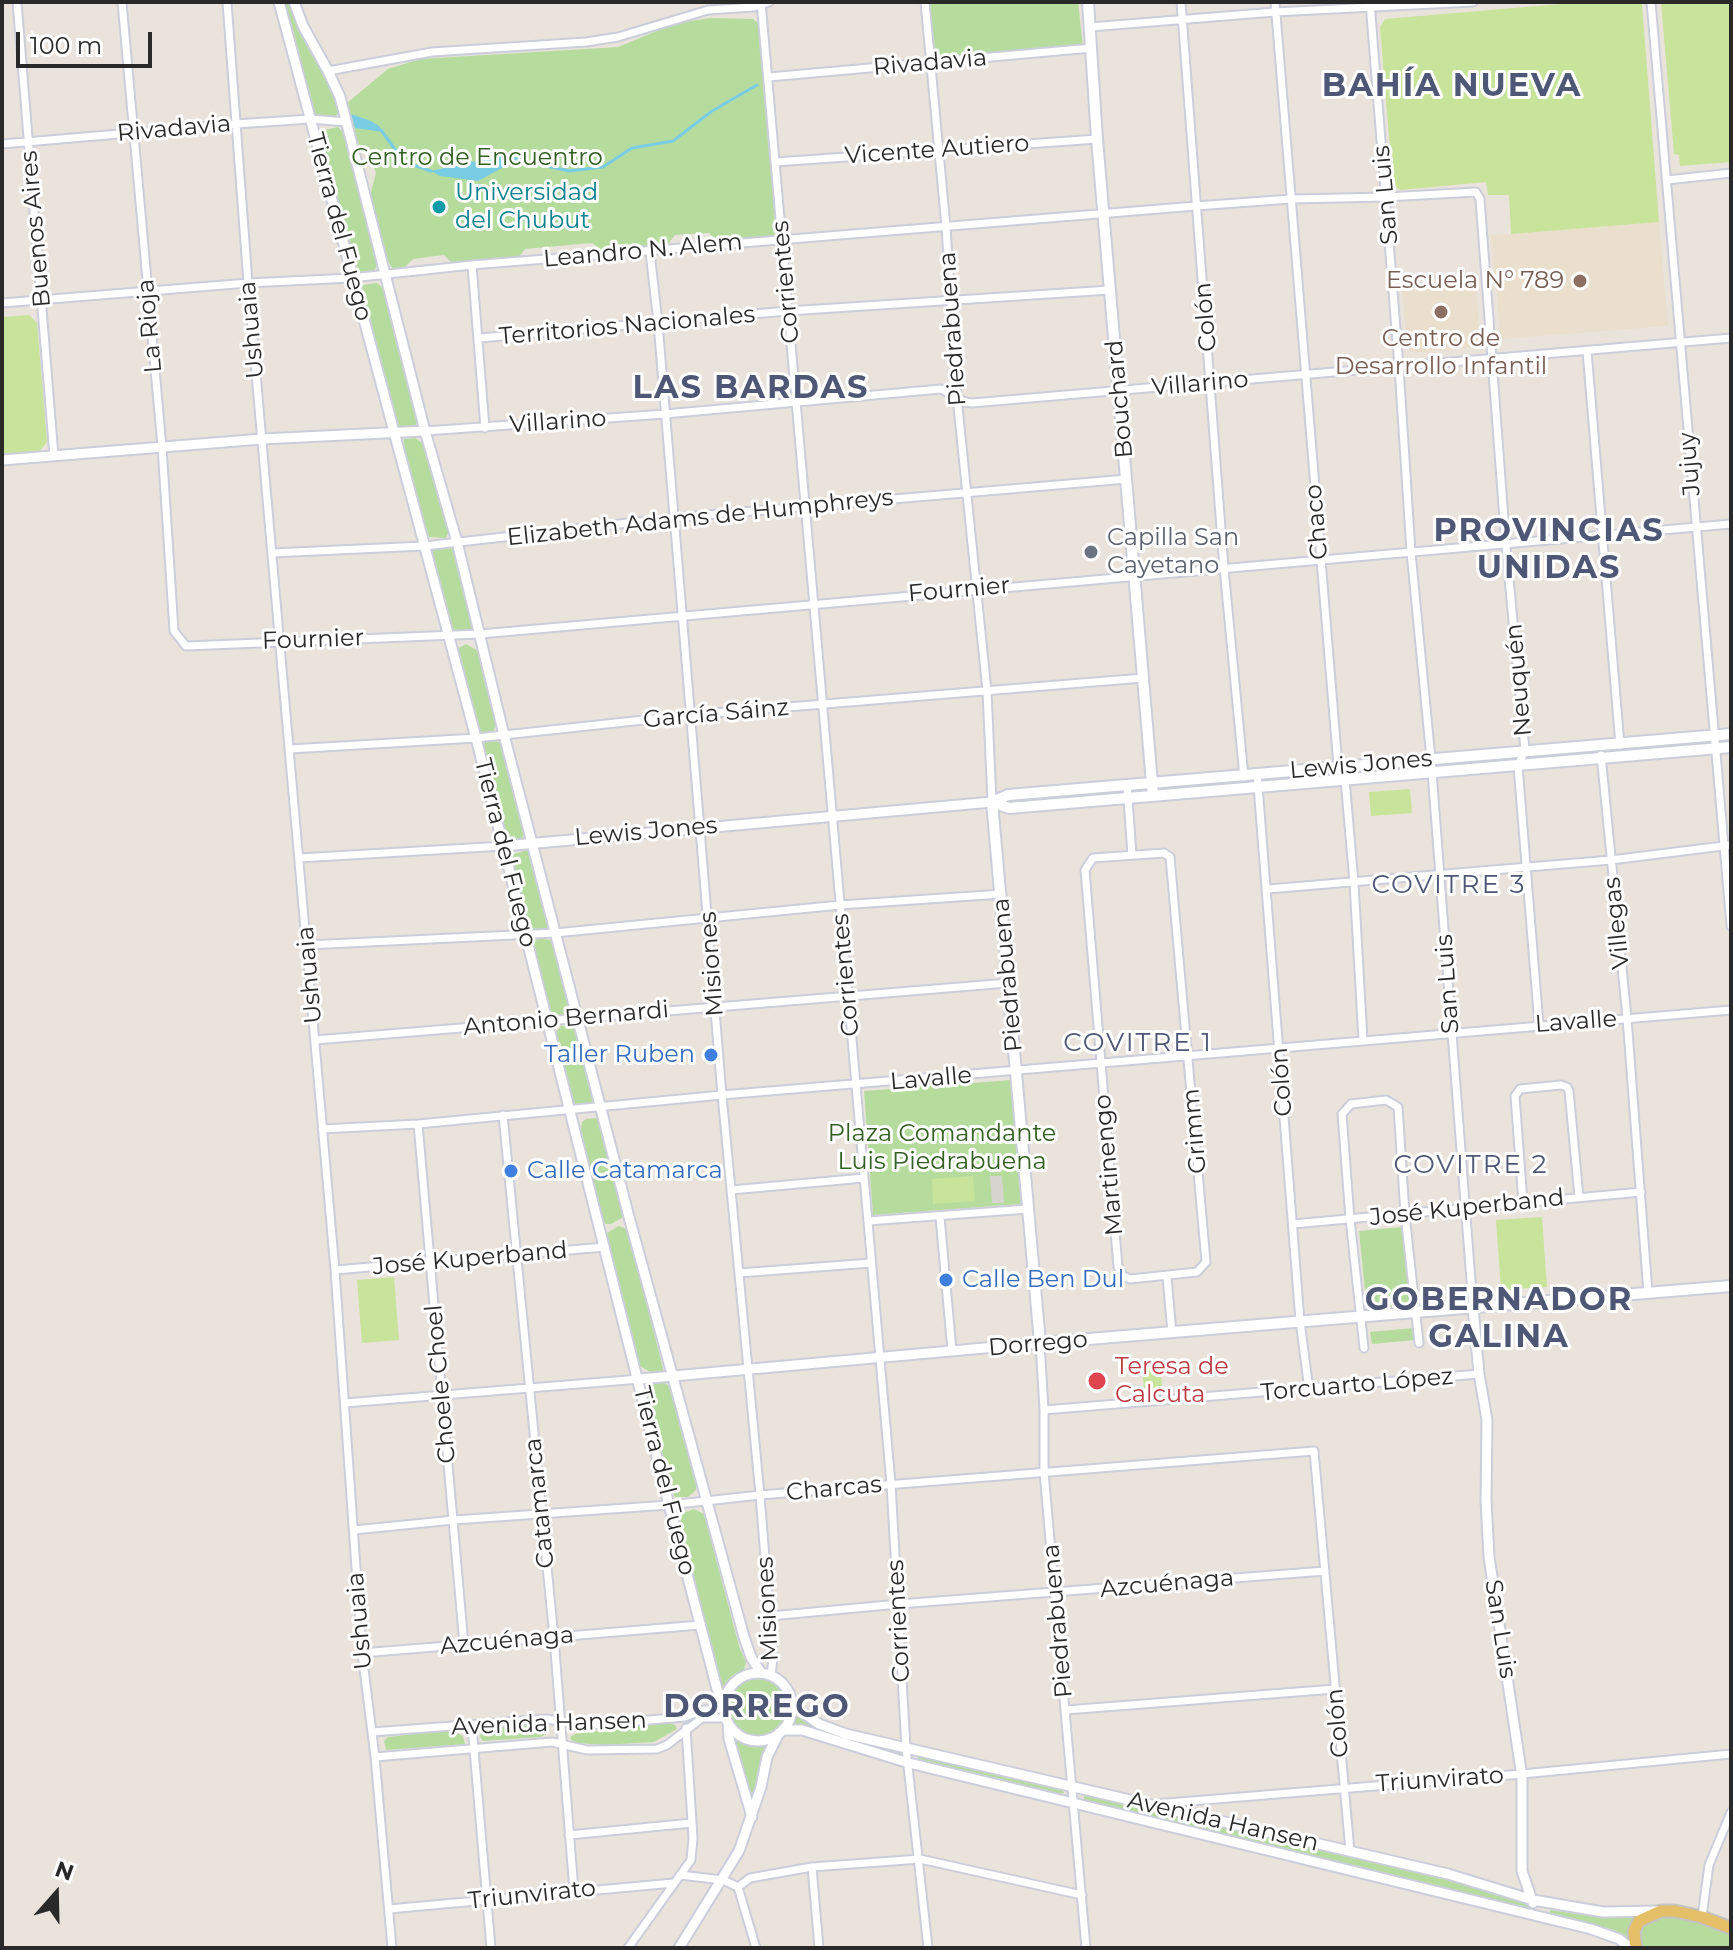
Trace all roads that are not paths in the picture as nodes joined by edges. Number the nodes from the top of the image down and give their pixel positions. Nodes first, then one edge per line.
1 (17, 2) edge
2 (122, 2) edge
3 (227, 2) edge
4 (279, 2) edge
5 (294, 2) edge
6 (762, 2) edge
7 (769, 2) edge
8 (925, 2) edge
9 (1088, 2) edge
10 (1181, 2) edge
11 (1275, 2) edge
12 (1473, 2) edge
13 (1651, 2) edge
14 (1445, 3) edge
15 (1370, 5) edge
16 (1275, 12) junction
17 (1182, 20) junction
18 (1090, 27) junction
19 (1092, 48) junction
20 (931, 63) junction
21 (328, 71) junction
22 (769, 77) junction
23 (310, 119) junction
24 (346, 122) junction
25 (236, 124) junction
26 (133, 132) junction
27 (1097, 139) junction
28 (29, 141) junction
29 (2, 144) edge
30 (938, 149) junction
31 (776, 162) junction
32 (1731, 173) edge
33 (1667, 180) junction
34 (1476, 192) joint
35 (1386, 197) junction
36 (1291, 199) junction
37 (1196, 206) junction
38 (1104, 214) junction
39 (946, 227) junction
40 (782, 240) junction
41 (650, 252) junction
42 (472, 265) junction
43 (385, 275) junction
44 (351, 278) junction
45 (248, 283) junction
46 (1110, 290) junction
47 (147, 291) junction
48 (42, 300) junction
49 (950, 300) junction
50 (2, 303) edge
51 (788, 311) junction
52 (658, 323) junction
53 (480, 338) junction
54 (1731, 338) edge
55 (1679, 343) junction
56 (1587, 351) junction
57 (1493, 359) junction
58 (1399, 367) junction
59 (1304, 375) junction
60 (1212, 383) junction
61 (1119, 391) junction
62 (957, 397) junction
63 (795, 402) junction
64 (665, 414) junction
65 (485, 428) junction
66 (425, 431) junction
67 (393, 434) junction
68 (262, 439) junction
69 (162, 447) junction
70 (54, 456) junction
71 (2, 460) edge
72 (1127, 479) junction
73 (968, 492) junction
74 (804, 507) junction
75 (672, 518) junction
76 (1731, 524) edge
77 (1695, 527) junction
78 (1603, 536) junction
79 (457, 542) junction
80 (424, 546) junction
81 (1506, 546) junction
82 (1411, 552) junction
83 (272, 553) junction
84 (1321, 560) junction
85 (1224, 568) junction
86 (1136, 576) junction
87 (976, 589) junction
88 (813, 603) junction
89 (681, 615) junction
90 (480, 634) junction
91 (448, 637) junction
92 (279, 641) junction
93 (186, 646) joint
94 (1143, 678) junction
95 (987, 691) junction
96 (822, 704) junction
97 (690, 715) junction
98 (1731, 734) edge
99 (504, 735) junction
100 (1714, 735) junction
101 (476, 738) junction
102 (1619, 744) junction
103 (1600, 745) junction
104 (1731, 747) edge
105 (1715, 748) junction
106 (290, 749) junction
107 (1525, 750) junction
108 (1621, 756) junction
109 (1602, 757) junction
110 (1431, 759) junction
111 (1338, 766) junction
112 (1518, 766) junction
113 (1431, 772) junction
114 (1257, 773) junction
115 (1243, 775) junction
116 (1345, 779) junction
117 (1152, 782) junction
118 (1127, 785) junction
119 (1260, 786) junction
120 (1246, 787) junction
121 (1153, 795) junction
122 (1129, 798) junction
123 (992, 802) junction
124 (831, 816) junction
125 (701, 827) junction
126 (533, 842) junction
127 (504, 846) junction
128 (1727, 846) edge
129 (1132, 855) junction
130 (299, 858) junction
131 (1611, 860) junction
132 (1525, 867) junction
133 (1439, 874) junction
134 (1354, 883) junction
135 (1268, 889) junction
136 (1002, 894) junction
137 (840, 905) junction
138 (709, 919) junction
139 (1731, 926) edge
140 (555, 933) junction
141 (524, 935) junction
142 (307, 945) junction
143 (1008, 983) junction
144 (848, 995) junction
145 (715, 1006) junction
146 (1731, 1010) edge
147 (579, 1018) junction
148 (1627, 1018) junction
149 (548, 1020) junction
150 (1539, 1025) junction
151 (1452, 1032) junction
152 (315, 1040) junction
153 (1363, 1040) junction
154 (1279, 1048) junction
155 (1189, 1056) junction
156 (1101, 1064) junction
157 (1016, 1072) junction
158 (857, 1086) junction
159 (722, 1095) junction
160 (602, 1106) junction
161 (571, 1111) junction
162 (503, 1115) junction
163 (418, 1124) junction
164 (322, 1129) junction
165 (864, 1178) junction
166 (731, 1190) junction
167 (1641, 1192) junction
168 (1579, 1197) junction
169 (1523, 1202) junction
170 (1465, 1208) junction
171 (1028, 1209) junction
172 (1405, 1214) junction
173 (940, 1217) junction
174 (1350, 1219) junction
175 (868, 1221) junction
176 (1293, 1224) junction
177 (605, 1247) junction
178 (516, 1254) junction
179 (429, 1262) junction
180 (871, 1263) junction
181 (335, 1270) junction
182 (739, 1273) junction
183 (1167, 1277) junction
184 (1731, 1286) edge
185 (1648, 1293) junction
186 (1473, 1307) junction
187 (1415, 1312) junction
188 (1360, 1316) junction
189 (1300, 1321) junction
190 (1172, 1333) junction
191 (1040, 1343) junction
192 (1419, 1343) dead end
193 (1364, 1348) dead end
194 (952, 1351) junction
195 (879, 1356) junction
196 (748, 1367) junction
197 (1479, 1374) junction
198 (672, 1376) junction
199 (640, 1379) junction
200 (529, 1389) junction
201 (1309, 1390) junction
202 (441, 1397) junction
203 (345, 1403) junction
204 (1044, 1410) junction
205 (1314, 1451) joint
206 (1044, 1472) junction
207 (891, 1484) junction
208 (760, 1495) junction
209 (706, 1501) junction
210 (669, 1505) junction
211 (541, 1513) junction
212 (454, 1520) junction
213 (354, 1530) junction
214 (1325, 1571) junction
215 (1056, 1592) junction
216 (899, 1604) junction
217 (770, 1616) junction
218 (700, 1625) junction
219 (554, 1638) junction
220 (464, 1645) junction
221 (362, 1653) junction
222 (766, 1674) junction
223 (1335, 1689) junction
224 (792, 1705) junction
225 (1066, 1710) junction
226 (726, 1713) junction
227 (685, 1717) junction
228 (559, 1721) junction
229 (472, 1726) junction
230 (686, 1731) junction
231 (372, 1732) junction
232 (781, 1732) junction
233 (561, 1742) junction
234 (473, 1748) junction
235 (906, 1748) junction
236 (1731, 1754) edge
237 (375, 1757) junction
238 (909, 1763) junction
239 (1522, 1774) junction
240 (1073, 1787) junction
241 (1344, 1788) junction
242 (1072, 1802) junction
243 (1149, 1804) junction
244 (1731, 1812) edge
245 (752, 1817) junction
246 (692, 1823) junction
247 (569, 1835) junction
248 (1350, 1851) junction
249 (920, 1859) junction
250 (812, 1867) junction
251 (680, 1875) junction
252 (723, 1880) junction
253 (674, 1883) junction
254 (738, 1887) junction
255 (574, 1891) junction
256 (1082, 1895) junction
257 (1533, 1900) junction
258 (487, 1901) junction
259 (389, 1909) junction
260 (1661, 1911) junction
261 (1533, 1915) junction
262 (1702, 1917) junction
263 (1731, 1928) edge
264 (392, 1948) edge
265 (491, 1948) edge
266 (628, 1948) edge
267 (679, 1948) edge
268 (756, 1948) edge
269 (819, 1948) edge
270 (928, 1948) edge
271 (1086, 1948) edge
272 (1634, 1948) edge

1 - 28 street, Buenos Aires
2 - 26 street, La Rioja
3 - 25 street, Ushuaia
4 - 23 street, Tierra del Fuego
5 - 21 street, Tierra del Fuego
6 - 7 street
6 - 21 street
6 - 22 street, Corrientes
8 - 20 street, Piedrabuena
9 - 18 main road, Bouchard
10 - 17 street, Colón
11 - 16 street, Chaco
12 - 14 street
13 - 33 street, Jujuy
14 - 15 street
15 - 16 street
15 - 35 street, San Luis
16 - 17 street
16 - 36 street, Chaco
17 - 18 street
17 - 37 street, Colón
18 - 19 main road, Bouchard
19 - 20 street, Rivadavia
19 - 27 main road, Bouchard
20 - 22 street, Rivadavia
20 - 30 street, Piedrabuena
21 - 24 street, Tierra del Fuego
22 - 31 street, Corrientes
23 - 24 street, Rivadavia
23 - 25 street, Rivadavia
23 - 44 street, Tierra del Fuego
24 - 43 street, Tierra del Fuego
25 - 26 street, Rivadavia
25 - 45 street, Ushuaia
26 - 28 street, Rivadavia
26 - 47 street, La Rioja
27 - 30 street, Vicente Autiero
27 - 38 main road, Bouchard
28 - 29 street, Rivadavia
28 - 48 street, Buenos Aires
30 - 31 street, Vicente Autiero
30 - 39 street, Piedrabuena
31 - 40 street, Corrientes
32 - 33 street
33 - 55 street, Jujuy
34 - 35 street, Leandro N. Alem
34 - 57 street, Neuquén
35 - 36 street, Leandro N. Alem
35 - 58 street, San Luis
36 - 37 street, Leandro N. Alem
36 - 59 street, Chaco
37 - 38 street, Leandro N. Alem
37 - 60 street, Colón
38 - 39 street, Leandro N. Alem
38 - 46 main road, Bouchard
39 - 40 street, Leandro N. Alem
39 - 49 street, Piedrabuena
40 - 41 street, Leandro N. Alem
40 - 51 street, Corrientes
41 - 42 street, Leandro N. Alem
41 - 52 street, Misiones
42 - 43 street, Leandro N. Alem
42 - 53 street
43 - 44 street, Leandro N. Alem
43 - 66 street, Tierra del Fuego
44 - 45 street, Leandro N. Alem
44 - 67 street, Tierra del Fuego
45 - 47 street, Leandro N. Alem
45 - 68 street, Ushuaia
46 - 49 street, Territorios Nacionales
46 - 61 main road, Bouchard
47 - 48 street, Leandro N. Alem
47 - 69 street, La Rioja
48 - 50 street, Leandro N. Alem
48 - 70 street, Buenos Aires
49 - 51 street, Territorios Nacionales
49 - 62 street, Piedrabuena
51 - 52 street, Territorios Nacionales
51 - 63 street, Corrientes
52 - 53 street, Territorios Nacionales
52 - 64 street, Misiones
53 - 65 street
54 - 55 street, Villarino
55 - 56 street, Villarino
55 - 77 street, Jujuy
56 - 57 street, Villarino
56 - 78 street
57 - 58 street, Villarino
57 - 81 street, Neuquén
58 - 59 street, Villarino
58 - 82 street, San Luis
59 - 60 street, Villarino
59 - 84 street, Chaco
60 - 61 street, Villarino
60 - 85 street, Colón
61 - 62 street, Villarino
61 - 72 main road, Bouchard
62 - 63 street, Villarino
62 - 73 street, Piedrabuena
63 - 64 street, Villarino
63 - 74 street, Corrientes
64 - 65 street, Villarino
64 - 75 street, Misiones
65 - 66 street, Villarino
66 - 67 street, Villarino
66 - 79 street, Tierra del Fuego
67 - 68 street, Villarino
67 - 80 street, Tierra del Fuego
68 - 69 street, Villarino
68 - 83 street, Ushuaia
69 - 70 street, Villarino
69 - 93 street, La Rioja
70 - 71 street, Villarino
72 - 73 street, Elizabeth Adams de Humphreys
72 - 86 main road, Bouchard
73 - 74 street, Elizabeth Adams de Humphreys
73 - 87 street, Piedrabuena
74 - 75 street, Elizabeth Adams de Humphreys
74 - 88 street, Corrientes
75 - 79 street, Elizabeth Adams de Humphreys
75 - 89 street, Misiones
76 - 77 street, Fournier
77 - 78 street, Fournier
77 - 100 street, Jujuy
78 - 81 street, Fournier
78 - 102 street
79 - 80 street, Elizabeth Adams de Humphreys
79 - 90 street, Tierra del Fuego
80 - 83 street, Elizabeth Adams de Humphreys
80 - 91 street, Tierra del Fuego
81 - 82 street, Fournier
81 - 107 street, Neuquén
82 - 84 street, Fournier
82 - 110 street, San Luis
83 - 92 street, Ushuaia
84 - 85 street, Fournier
84 - 111 street, Chaco
85 - 86 street, Fournier
85 - 115 street, Colón
86 - 87 street, Fournier
86 - 94 main road, Bouchard
87 - 88 street, Fournier
87 - 95 street, Piedrabuena
88 - 89 street, Fournier
88 - 96 street, Corrientes
89 - 90 street, Fournier
89 - 97 street, Misiones
90 - 91 street, Fournier
90 - 99 street, Tierra del Fuego
91 - 92 street, Fournier
91 - 101 street, Tierra del Fuego
92 - 93 street, Fournier
92 - 106 street, Ushuaia
94 - 95 street, García Sáinz
94 - 117 main road, Bouchard
95 - 96 street, García Sáinz
95 - 123 street, Piedrabuena
96 - 97 street, García Sáinz
96 - 124 street, Corrientes
97 - 99 street, García Sáinz
97 - 125 street, Misiones
98 - 100 main road, Lewis Jones
99 - 101 street, García Sáinz
99 - 126 street, Tierra del Fuego
100 - 102 main road, Lewis Jones
100 - 105 street, Jujuy
101 - 106 street, García Sáinz
101 - 127 street, Tierra del Fuego
102 - 103 main road, Lewis Jones
102 - 108 street
103 - 107 main road, Lewis Jones
103 - 109 street, Villegas
104 - 105 main road, Lewis Jones
105 - 108 main road, Lewis Jones
105 - 128 street, Jujuy
106 - 130 street, Ushuaia
107 - 110 main road, Lewis Jones
107 - 112 street, Neuquén
108 - 109 main road, Lewis Jones
109 - 112 main road, Lewis Jones
109 - 131 street, Villegas
110 - 111 main road, Lewis Jones
110 - 113 street, San Luis
111 - 114 main road, Lewis Jones
111 - 116 street, Chaco
112 - 113 main road, Lewis Jones
112 - 132 street, Neuquén
113 - 116 main road, Lewis Jones
113 - 133 street, San Luis
114 - 115 main road, Lewis Jones
114 - 119 street, Colón
115 - 117 main road, Lewis Jones
115 - 120 street, Colón
116 - 119 main road, Lewis Jones
116 - 134 street, Chaco
117 - 118 main road, Lewis Jones
117 - 121 main road, Bouchard
118 - 122 street
118 - 123 main road, Lewis Jones
119 - 120 main road, Lewis Jones
119 - 135 street, Colón
120 - 121 main road, Lewis Jones
121 - 122 main road, Lewis Jones
122 - 123 main road, Lewis Jones
122 - 129 street
123 - 124 street, Lewis Jones
123 - 136 main road, Piedrabuena
124 - 125 street, Lewis Jones
124 - 137 street, Corrientes
125 - 126 street, Lewis Jones
125 - 138 street, Misiones
126 - 127 street, Lewis Jones
126 - 140 street, Tierra del Fuego
127 - 130 street, Lewis Jones
127 - 141 street, Tierra del Fuego
128 - 131 street
128 - 139 street, Jujuy
129 - 155 street, Grimm
129 - 156 street, Martinengo
130 - 142 street, Ushuaia
131 - 132 street
131 - 148 street, Villegas
132 - 133 street
132 - 150 street, Neuquén
133 - 134 street
133 - 151 street, San Luis
134 - 135 street
134 - 153 street, Chaco
135 - 154 street, Colón
136 - 137 street
136 - 143 main road, Piedrabuena
137 - 138 street
137 - 144 street, Corrientes
138 - 140 street
138 - 145 street, Misiones
140 - 141 street
140 - 147 street, Tierra del Fuego
141 - 142 street
141 - 149 street, Tierra del Fuego
142 - 152 street, Ushuaia
143 - 144 street, Antonio Bernardi
143 - 157 main road, Piedrabuena
144 - 145 street, Antonio Bernardi
144 - 158 street, Corrientes
145 - 147 street, Antonio Bernardi
145 - 159 street, Misiones
146 - 148 street, Lavalle
147 - 149 street, Antonio Bernardi
147 - 160 street, Tierra del Fuego
148 - 150 street, Lavalle
148 - 167 street, Villegas
149 - 152 street, Antonio Bernardi
149 - 161 street, Tierra del Fuego
150 - 151 street, Lavalle
151 - 153 street, Lavalle
151 - 170 street, San Luis
152 - 164 street, Ushuaia
153 - 154 street, Lavalle
154 - 155 street, Lavalle
154 - 176 street, Colón
155 - 156 street, Lavalle
155 - 183 street, Grimm
156 - 157 street, Lavalle
156 - 183 street, Martinengo
157 - 158 street, Lavalle
157 - 171 main road, Piedrabuena
158 - 159 street, Lavalle
158 - 165 street, Corrientes
159 - 160 street, Lavalle
159 - 166 street, Misiones
160 - 161 street, Lavalle
160 - 198 street, Tierra del Fuego
161 - 162 street, Lavalle
161 - 177 street, Tierra del Fuego
162 - 163 street, Lavalle
162 - 178 street, Catamarca
163 - 164 street, Lavalle
163 - 179 street, Choele Choel
164 - 181 street, Ushuaia
165 - 166 street
165 - 175 street, Corrientes
166 - 182 street, Misiones
167 - 168 street, José Kuperband
167 - 185 street, Villegas
168 - 169 street, José Kuperband
168 - 169 street
169 - 170 street, José Kuperband
170 - 172 street, José Kuperband
170 - 186 street, San Luis
171 - 173 street
171 - 191 main road, Piedrabuena
172 - 174 street, José Kuperband
172 - 174 street
172 - 187 street
173 - 175 street
173 - 194 street
174 - 176 street, José Kuperband
174 - 188 street
175 - 180 street, Corrientes
176 - 189 street, Colón
177 - 178 street, José Kuperband
177 - 199 street, Tierra del Fuego
178 - 179 street, José Kuperband
178 - 200 street, Catamarca
179 - 181 street, José Kuperband
179 - 202 street, Choele Choel
180 - 182 street
180 - 195 street, Corrientes
181 - 203 street, Ushuaia
182 - 196 street, Misiones
183 - 190 street
184 - 185 main road, Dorrego
185 - 186 main road, Dorrego
186 - 187 main road, Dorrego
186 - 197 street, San Luis
187 - 188 main road, Dorrego
187 - 192 street
188 - 189 main road, Dorrego
188 - 193 street
189 - 190 main road, Dorrego
189 - 201 street, Colón
190 - 191 main road, Dorrego
191 - 194 street, Dorrego
191 - 204 street, Piedrabuena
194 - 195 street, Dorrego
195 - 196 street, Dorrego
195 - 207 street, Corrientes
196 - 198 street, Dorrego
196 - 208 street, Misiones
197 - 201 street, Torcuarto López
197 - 239 street, San Luis
198 - 199 street, Dorrego
198 - 209 street, Tierra del Fuego
199 - 200 street, Dorrego
199 - 210 street, Tierra del Fuego
200 - 202 street, Dorrego
200 - 211 street, Catamarca
201 - 204 street, Torcuarto López
202 - 203 street, Dorrego
202 - 212 street, Choele Choel
203 - 213 street, Ushuaia
204 - 206 street, Piedrabuena
205 - 206 street, Charcas
205 - 214 street, Colón
206 - 207 street, Charcas
206 - 215 street, Piedrabuena
207 - 208 street, Charcas
207 - 216 street, Corrientes
208 - 209 street, Charcas
208 - 217 street, Misiones
209 - 210 street, Charcas
209 - 222 street, Tierra del Fuego
210 - 211 street, Charcas
210 - 218 street, Tierra del Fuego
211 - 212 street, Charcas
211 - 219 street, Catamarca
212 - 213 street, Charcas
212 - 220 street, Choele Choel
213 - 221 street, Ushuaia
214 - 215 street, Azcuénaga
214 - 223 street, Colón
215 - 216 street, Azcuénaga
215 - 225 street, Piedrabuena
216 - 217 street, Azcuénaga
216 - 235 street, Corrientes
217 - 222 street, Misiones
218 - 219 street, Azcuénaga
218 - 226 street, Tierra del Fuego
219 - 220 street, Azcuénaga
219 - 228 street, Catamarca
220 - 221 street, Azcuénaga
221 - 231 street, Ushuaia
222 - 224 street
222 - 226 street
223 - 225 street
223 - 241 street, Colón
224 - 232 street
224 - 235 street, Avenida Hansen
225 - 240 street, Piedrabuena
226 - 227 street, Avenida Hansen
226 - 230 street, Avenida Hansen
226 - 232 street
226 - 245 street, Tierra del Fuego
227 - 228 street, Avenida Hansen
227 - 230 street
228 - 229 street, Avenida Hansen
228 - 233 street, Catamarca
229 - 231 street, Avenida Hansen
229 - 234 street
230 - 233 street, Avenida Hansen
230 - 246 street
231 - 237 street, Ushuaia
232 - 238 street, Avenida Hansen
232 - 245 street
233 - 234 street, Avenida Hansen
233 - 247 street, Catamarca
234 - 237 street, Avenida Hansen
234 - 258 street
235 - 238 street, Corrientes
235 - 240 street, Avenida Hansen
236 - 239 street, Triunvirato
237 - 259 street, Ushuaia
238 - 242 street, Avenida Hansen
238 - 249 street, Corrientes
239 - 241 street, Triunvirato
239 - 257 street, San Luis
240 - 242 street, Piedrabuena
240 - 243 street, Avenida Hansen
241 - 243 street, Triunvirato
241 - 248 street, Colón
242 - 256 street, Piedrabuena
242 - 261 street, Avenida Hansen
243 - 248 street, Avenida Hansen
244 - 262 street
245 - 252 street
246 - 247 street
246 - 251 street
247 - 255 street, Catamarca
248 - 257 street, Avenida Hansen
249 - 250 street
249 - 256 street
249 - 270 street, Corrientes
250 - 254 street
250 - 269 street
251 - 252 street
251 - 253 street
252 - 254 street
252 - 267 street
253 - 255 street, Triunvirato
253 - 266 street
254 - 268 street
255 - 258 street, Triunvirato
256 - 271 street, Piedrabuena
257 - 260 street, Avenida Hansen
257 - 261 street, San Luis
258 - 259 street, Triunvirato
258 - 265 street
259 - 264 street, Ushuaia
260 - 262 main road
260 - 272 main road
261 - 272 street, Avenida Hansen
262 - 263 main road

